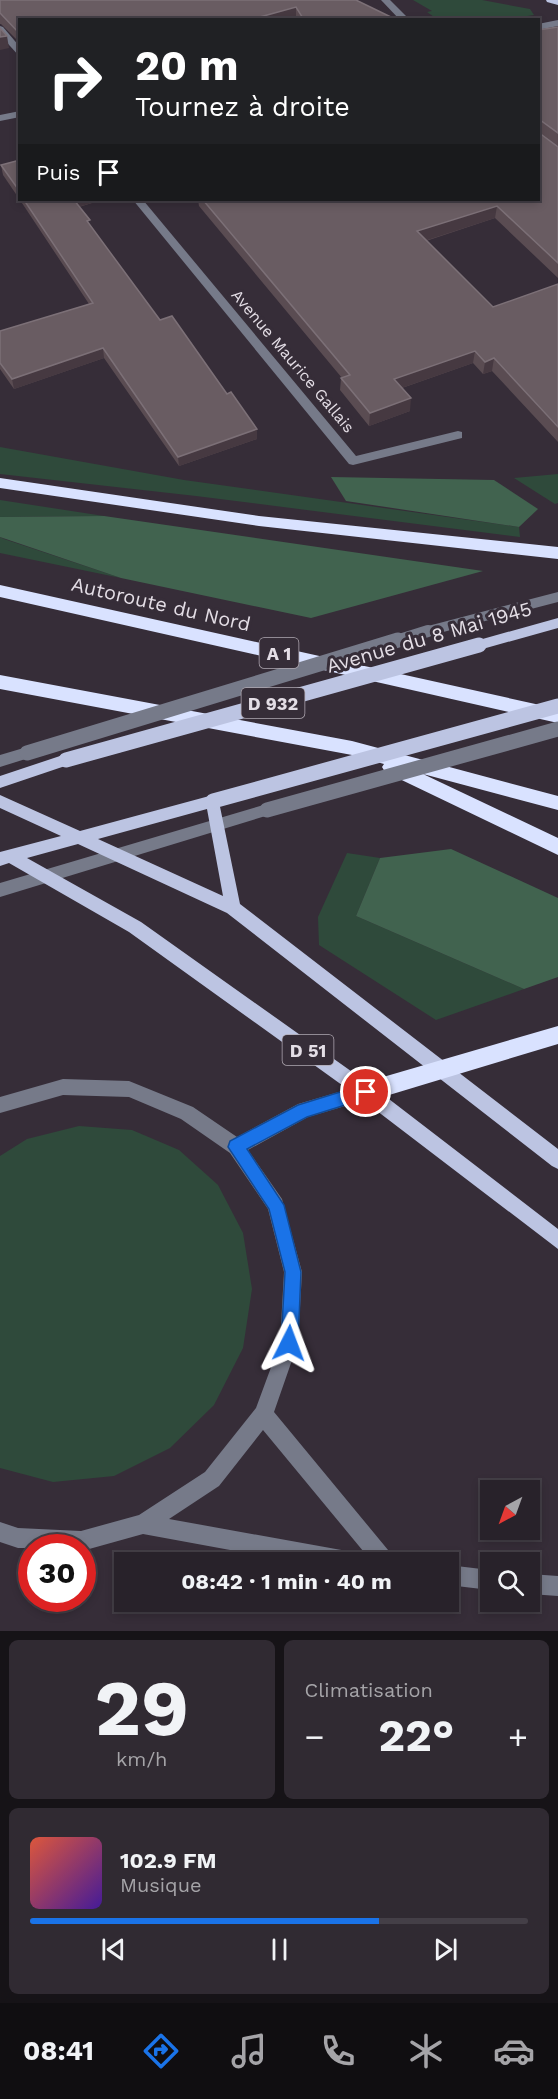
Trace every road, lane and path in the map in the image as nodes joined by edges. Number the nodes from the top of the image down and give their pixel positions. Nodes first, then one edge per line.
1 (385, 0) edge
2 (550, 0) edge
3 (558, 2) edge
4 (404, 18) edge
5 (558, 23) edge
6 (540, 27) edge
7 (0, 29) edge
8 (18, 52) edge
9 (18, 114) edge
10 (0, 118) edge
11 (139, 201) edge
12 (458, 435) dead end
13 (0, 483) edge
14 (558, 554) edge
15 (0, 591) edge
16 (558, 597) edge
17 (558, 623) edge
18 (0, 681) edge
19 (558, 706) edge
20 (558, 716) edge
21 (558, 729) edge
22 (352, 748) junction
23 (0, 761) edge
24 (0, 782) edge
25 (0, 801) edge
26 (213, 801) junction
27 (558, 803) edge
28 (218, 824) junction
29 (80, 837) junction
30 (558, 847) edge
31 (119, 856) junction
32 (5, 858) edge
33 (47, 876) junction
34 (0, 890) edge
35 (233, 909) junction
36 (558, 1035) edge
37 (444, 1070) junction
38 (366, 1092) junction
39 (0, 1105) edge
40 (236, 1147) junction
41 (558, 1160) edge
42 (558, 1240) edge
43 (263, 1414) junction
44 (143, 1524) junction
45 (0, 1532) edge
46 (297, 1552) edge
47 (377, 1552) edge
48 (459, 1576) edge
49 (480, 1579) edge
50 (540, 1585) edge
51 (558, 1586) edge

1 - 4 street
2 - 3 main road
5 - 6 street
7 - 8 street
9 - 10 street
11 - 12 street, Avenue Maurice Gallais
13 - 14 highway
15 - 20 highway, Autoroute du Nord / A 1
16 - 23 street, bridge
17 - 24 main road, Avenue du 8 Mai 1945 / D 932, bridge
18 - 22 highway
19 - 26 main road, bridge
21 - 28 street, bridge
22 - 27 highway
22 - 30 highway
25 - 29 main road
26 - 28 main road
26 - 29 main road
28 - 31 street
28 - 35 main road
29 - 31 main road
29 - 32 main road
31 - 33 street
31 - 35 main road
32 - 33 main road, D 51
33 - 34 street
33 - 38 main road, D 51
35 - 37 main road
36 - 37 highway
37 - 38 highway
37 - 41 main road
38 - 40 street
38 - 42 main road, D 51
39 - 40 street
40 - 43 street
43 - 44 street
43 - 47 street
44 - 45 street
44 - 46 street
48 - 49 street
50 - 51 street

